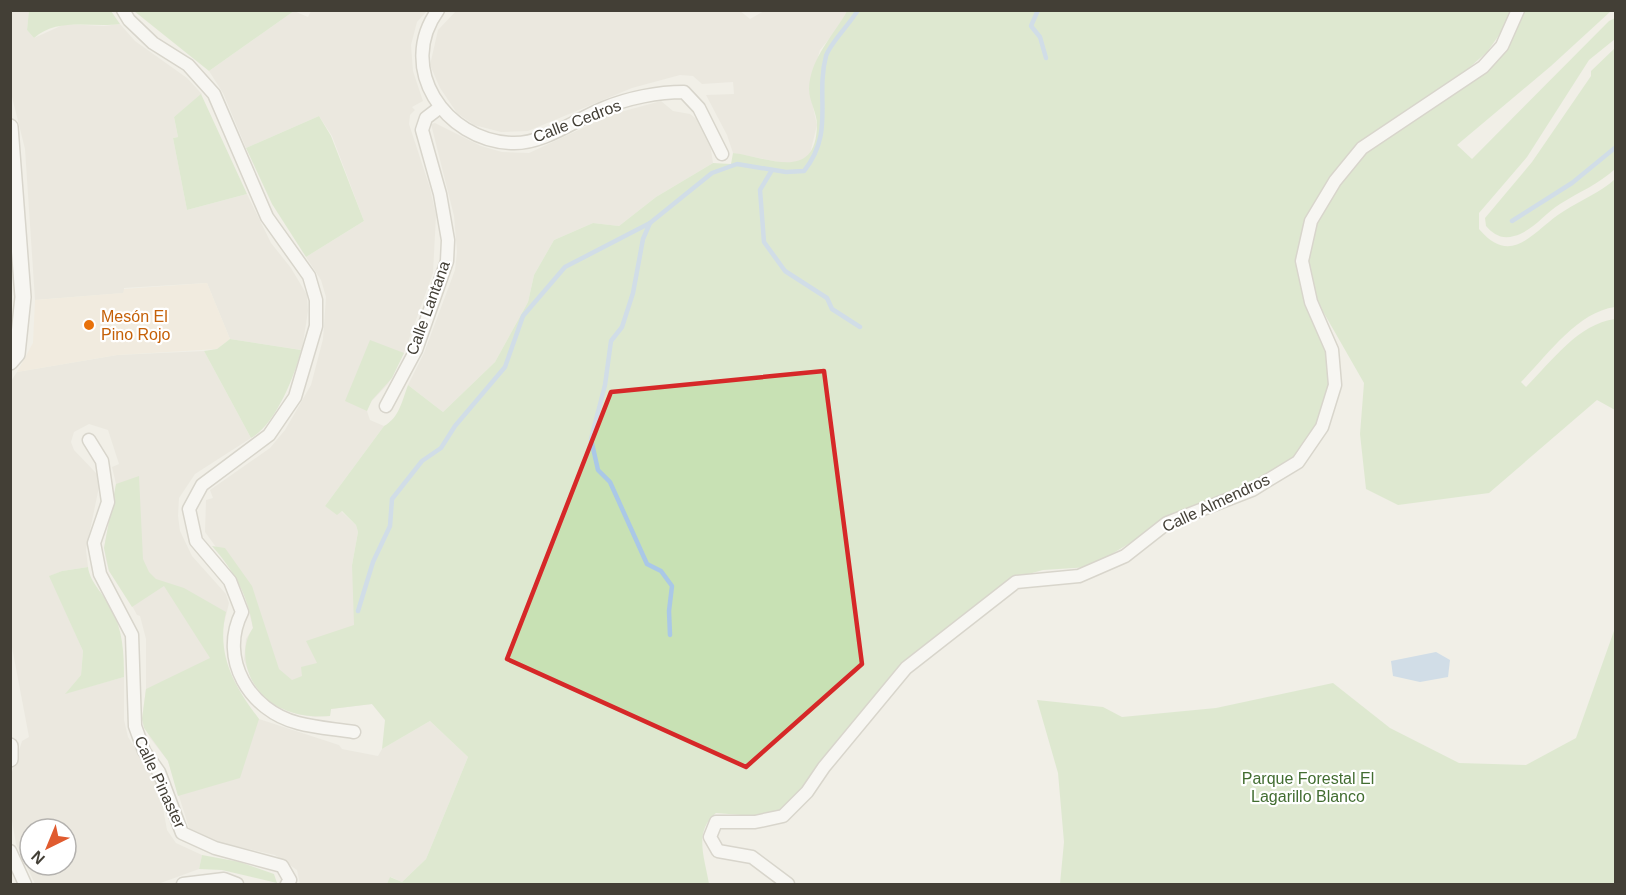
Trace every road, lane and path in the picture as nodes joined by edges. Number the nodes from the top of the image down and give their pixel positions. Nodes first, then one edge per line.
1 (123, 10) edge
2 (438, 10) edge
3 (1518, 10) edge
4 (439, 108) junction
5 (11, 129) edge
6 (722, 154) dead end
7 (13, 355) edge
8 (386, 406) dead end
9 (89, 440) dead end
10 (354, 732) dead end
11 (10, 746) edge
12 (10, 759) edge
13 (10, 851) edge
14 (24, 885) edge
15 (183, 885) edge
16 (237, 885) edge
17 (287, 885) edge
18 (788, 885) edge

1 - 10 street
2 - 4 street, Calle Cedros
3 - 18 street, Calle Almendros
4 - 6 street, Calle Cedros
4 - 8 street, Calle Lantana
5 - 7 street
9 - 17 street, Calle Pinaster
11 - 12 street
13 - 14 street
15 - 16 street

